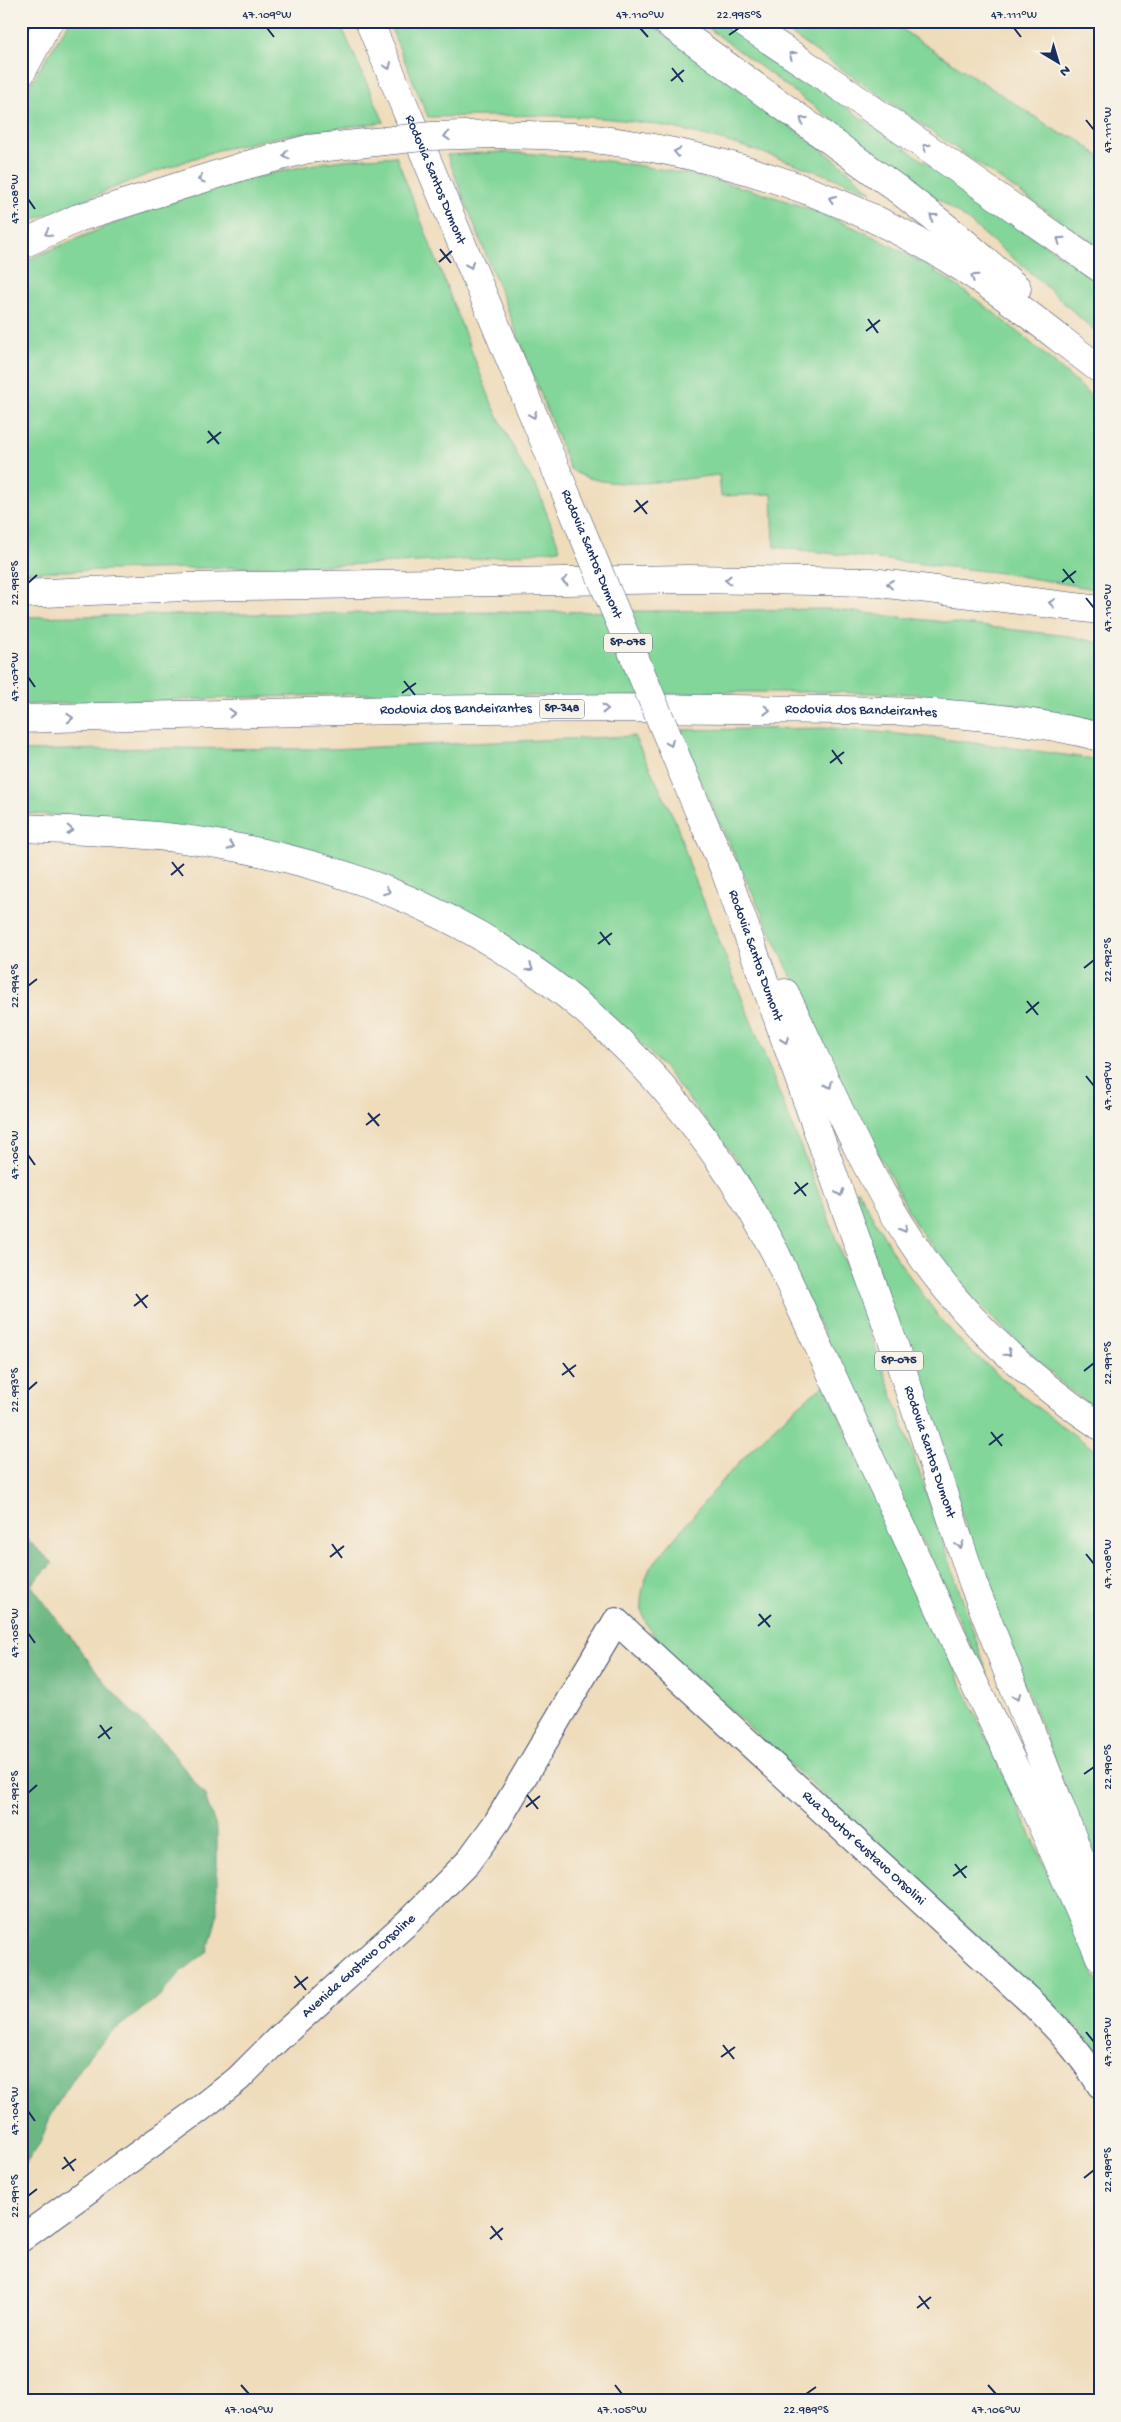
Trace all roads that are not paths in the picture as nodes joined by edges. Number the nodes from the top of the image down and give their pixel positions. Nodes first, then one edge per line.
1 (49, 21) edge
2 (369, 21) edge
3 (665, 21) edge
4 (741, 21) edge
5 (21, 73) edge
6 (21, 245) edge
7 (1100, 268) edge
8 (1099, 369) edge
9 (21, 594) edge
10 (1100, 610) edge
11 (21, 719) edge
12 (1100, 738) edge
13 (21, 828) edge
14 (724, 868) junction
15 (1100, 1426) edge
16 (616, 1621) joint
17 (1100, 1908) edge
18 (1100, 1957) edge
19 (1100, 2085) edge
20 (21, 2238) edge

1 - 5 highway
2 -> 14 highway, Rodovia Santos Dumont / SP-075, bridge
8 -> 3 highway
7 -> 4 highway
8 -> 6 highway, bridge
10 -> 9 highway
11 -> 12 highway, Rodovia dos Bandeirantes / SP-348
13 -> 18 highway
14 -> 15 highway
14 -> 17 highway, Rodovia Santos Dumont / SP-075
16 - 19 street, Rua Doutor Gustavo Orsolini
16 - 20 street, Avenida Gustavo Orsoline

